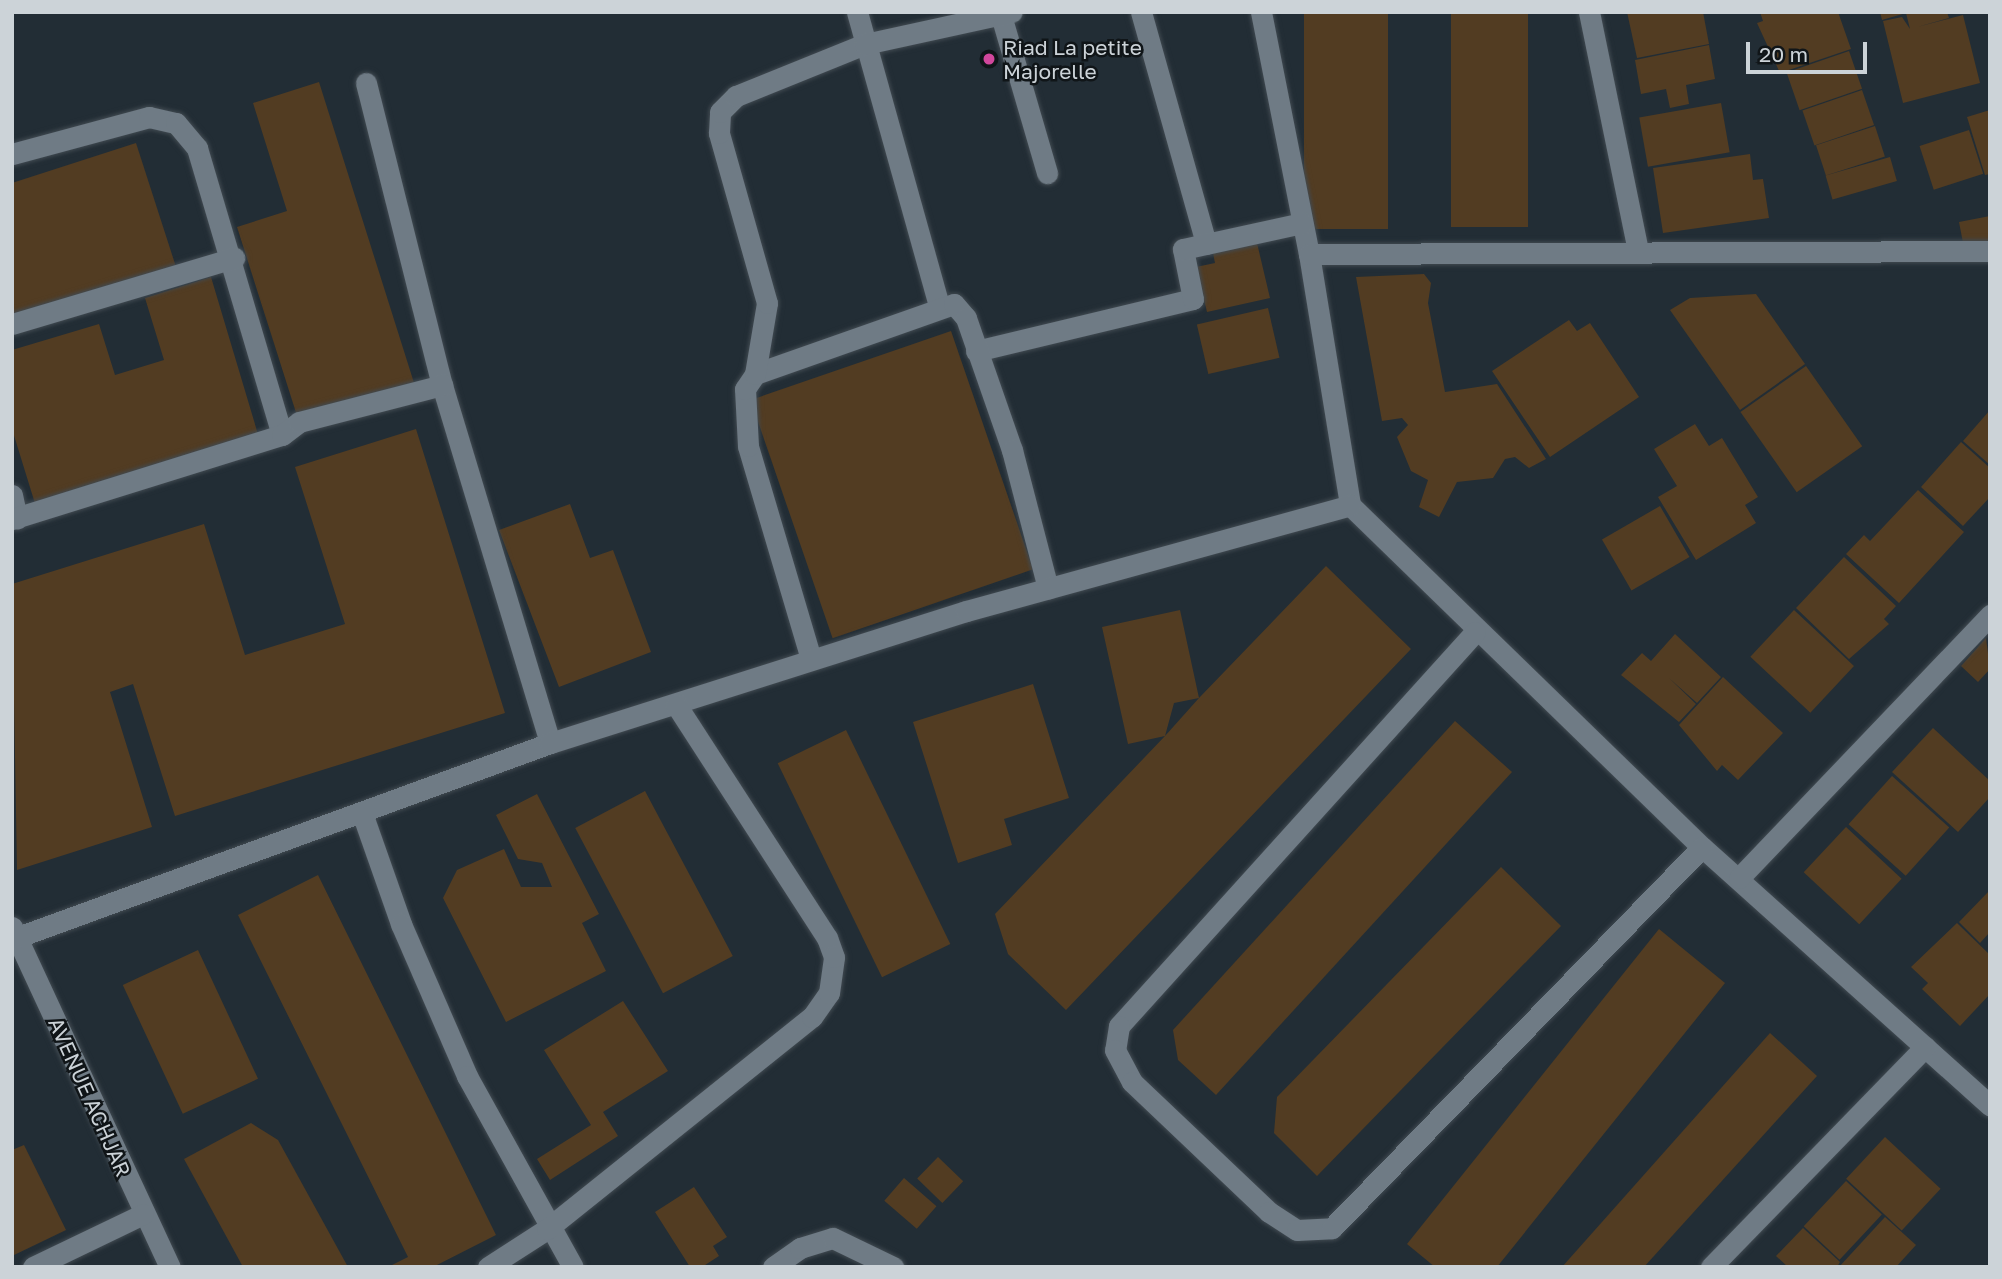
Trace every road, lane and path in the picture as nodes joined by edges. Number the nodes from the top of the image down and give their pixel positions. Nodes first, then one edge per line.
1 (857, 12) edge
2 (1141, 12) edge
3 (1261, 12) edge
4 (1589, 12) edge
5 (1005, 13) edge
6 (865, 44) junction
7 (366, 83) dead end
8 (12, 155) edge
9 (1046, 173) dead end
10 (1302, 223) junction
11 (1206, 244) junction
12 (1638, 251) junction
13 (1990, 251) edge
14 (1309, 254) junction
15 (234, 258) junction
16 (939, 305) junction
17 (12, 324) edge
18 (976, 351) junction
19 (755, 374) junction
20 (442, 385) junction
21 (282, 435) junction
22 (12, 495) edge
23 (1350, 505) junction
24 (15, 518) edge
25 (1048, 588) junction
26 (1990, 615) edge
27 (1475, 632) junction
28 (811, 660) junction
29 (676, 705) junction
30 (551, 743) junction
31 (362, 813) junction
32 (1702, 847) junction
33 (1739, 878) junction
34 (15, 932) edge
35 (1925, 1046) junction
36 (1990, 1105) edge
37 (143, 1214) junction
38 (547, 1229) junction
39 (33, 1267) edge
40 (170, 1267) edge
41 (488, 1267) edge
42 (573, 1267) edge
43 (773, 1267) edge
44 (892, 1267) edge
45 (1711, 1267) edge

1 - 6 street
2 - 11 street
3 - 10 street
4 - 12 street
5 - 6 street
5 - 9 street
6 - 16 street
6 - 19 street
7 - 20 street
8 - 15 street
10 - 11 street
10 - 14 street
11 - 18 street
12 - 13 street
12 - 14 street
14 - 23 street
15 - 17 street
15 - 21 street
16 - 18 street
16 - 19 street
18 - 25 street
19 - 28 street
20 - 21 street
20 - 30 street
21 - 24 street
22 - 24 street
23 - 25 street
23 - 27 street
25 - 28 street
26 - 33 street
27 - 32 street
27 - 32 street
28 - 29 street
29 - 30 street
29 - 38 street
30 - 31 street
31 - 34 street
31 - 38 street
32 - 33 street
33 - 35 street
34 - 37 street, AVENUE ACHJAR
35 - 36 street
35 - 45 street
37 - 39 street
37 - 40 street, AVENUE ACHJAR
38 - 41 street
38 - 42 street
43 - 44 street

